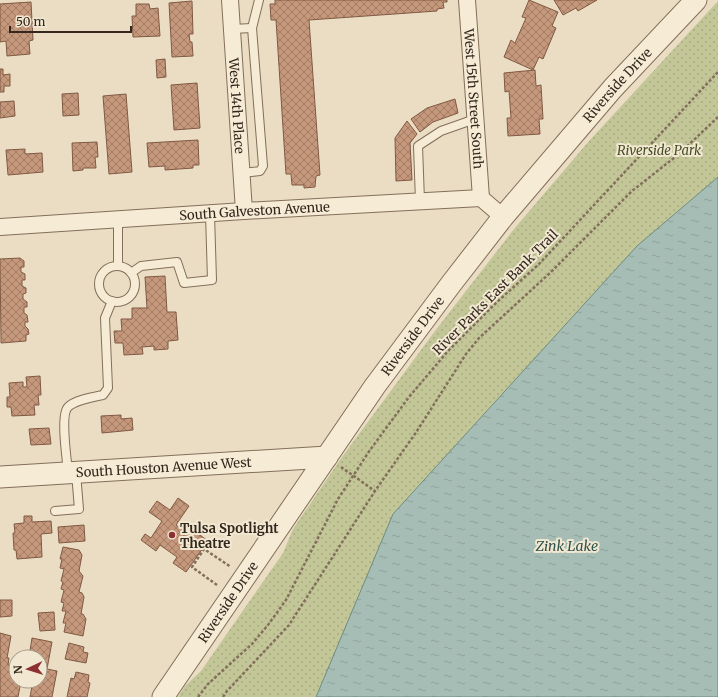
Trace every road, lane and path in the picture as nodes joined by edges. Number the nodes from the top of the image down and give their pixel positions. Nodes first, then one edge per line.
1 (230, 0) edge
2 (258, 0) edge
3 (467, 0) edge
4 (696, 0) edge
5 (252, 28) junction
6 (232, 29) junction
7 (718, 72) edge
8 (718, 117) edge
9 (475, 119) junction
10 (242, 173) junction
11 (481, 198) junction
12 (420, 201) junction
13 (244, 211) junction
14 (210, 214) junction
15 (503, 217) junction
16 (118, 220) junction
17 (0, 228) edge
18 (118, 266) junction
19 (131, 273) junction
20 (112, 301) junction
21 (327, 457) junction
22 (72, 473) junction
23 (353, 475) junction
24 (0, 477) edge
25 (375, 491) junction
26 (55, 511) dead end
27 (245, 577) junction
28 (232, 596) junction
29 (163, 697) edge
30 (198, 697) edge
31 (223, 697) edge

1 - 6 street, West 14th Place
2 - 5 lane
3 - 9 street, West 15th Street South
4 - 15 street, Riverside Drive
5 - 6 lane
5 - 10 lane
6 - 10 street, West 14th Place
7 - 23 path, River Parks East Bank Trail
8 - 25 path, River Parks East Bank Trail
9 - 11 street, West 15th Street South
9 - 12 lane
10 - 13 street, West 14th Place
11 - 12 street, South Galveston Avenue
11 - 15 street
12 - 13 street, South Galveston Avenue
13 - 14 street, South Galveston Avenue
14 - 16 street, South Galveston Avenue
14 - 19 lane
15 - 21 street, Riverside Drive
16 - 17 street, South Galveston Avenue
16 - 18 lane
18 - 19 lane
18 - 20 lane
19 - 20 lane
20 - 22 lane
21 - 22 street, South Houston Avenue West
21 - 27 street, Riverside Drive
22 - 24 street, South Houston Avenue West
22 - 26 lane
23 - 25 path
23 - 30 path, River Parks East Bank Trail
25 - 31 path, River Parks East Bank Trail
27 - 28 street, Riverside Drive
27 - 28 path
28 - 29 street, Riverside Drive

